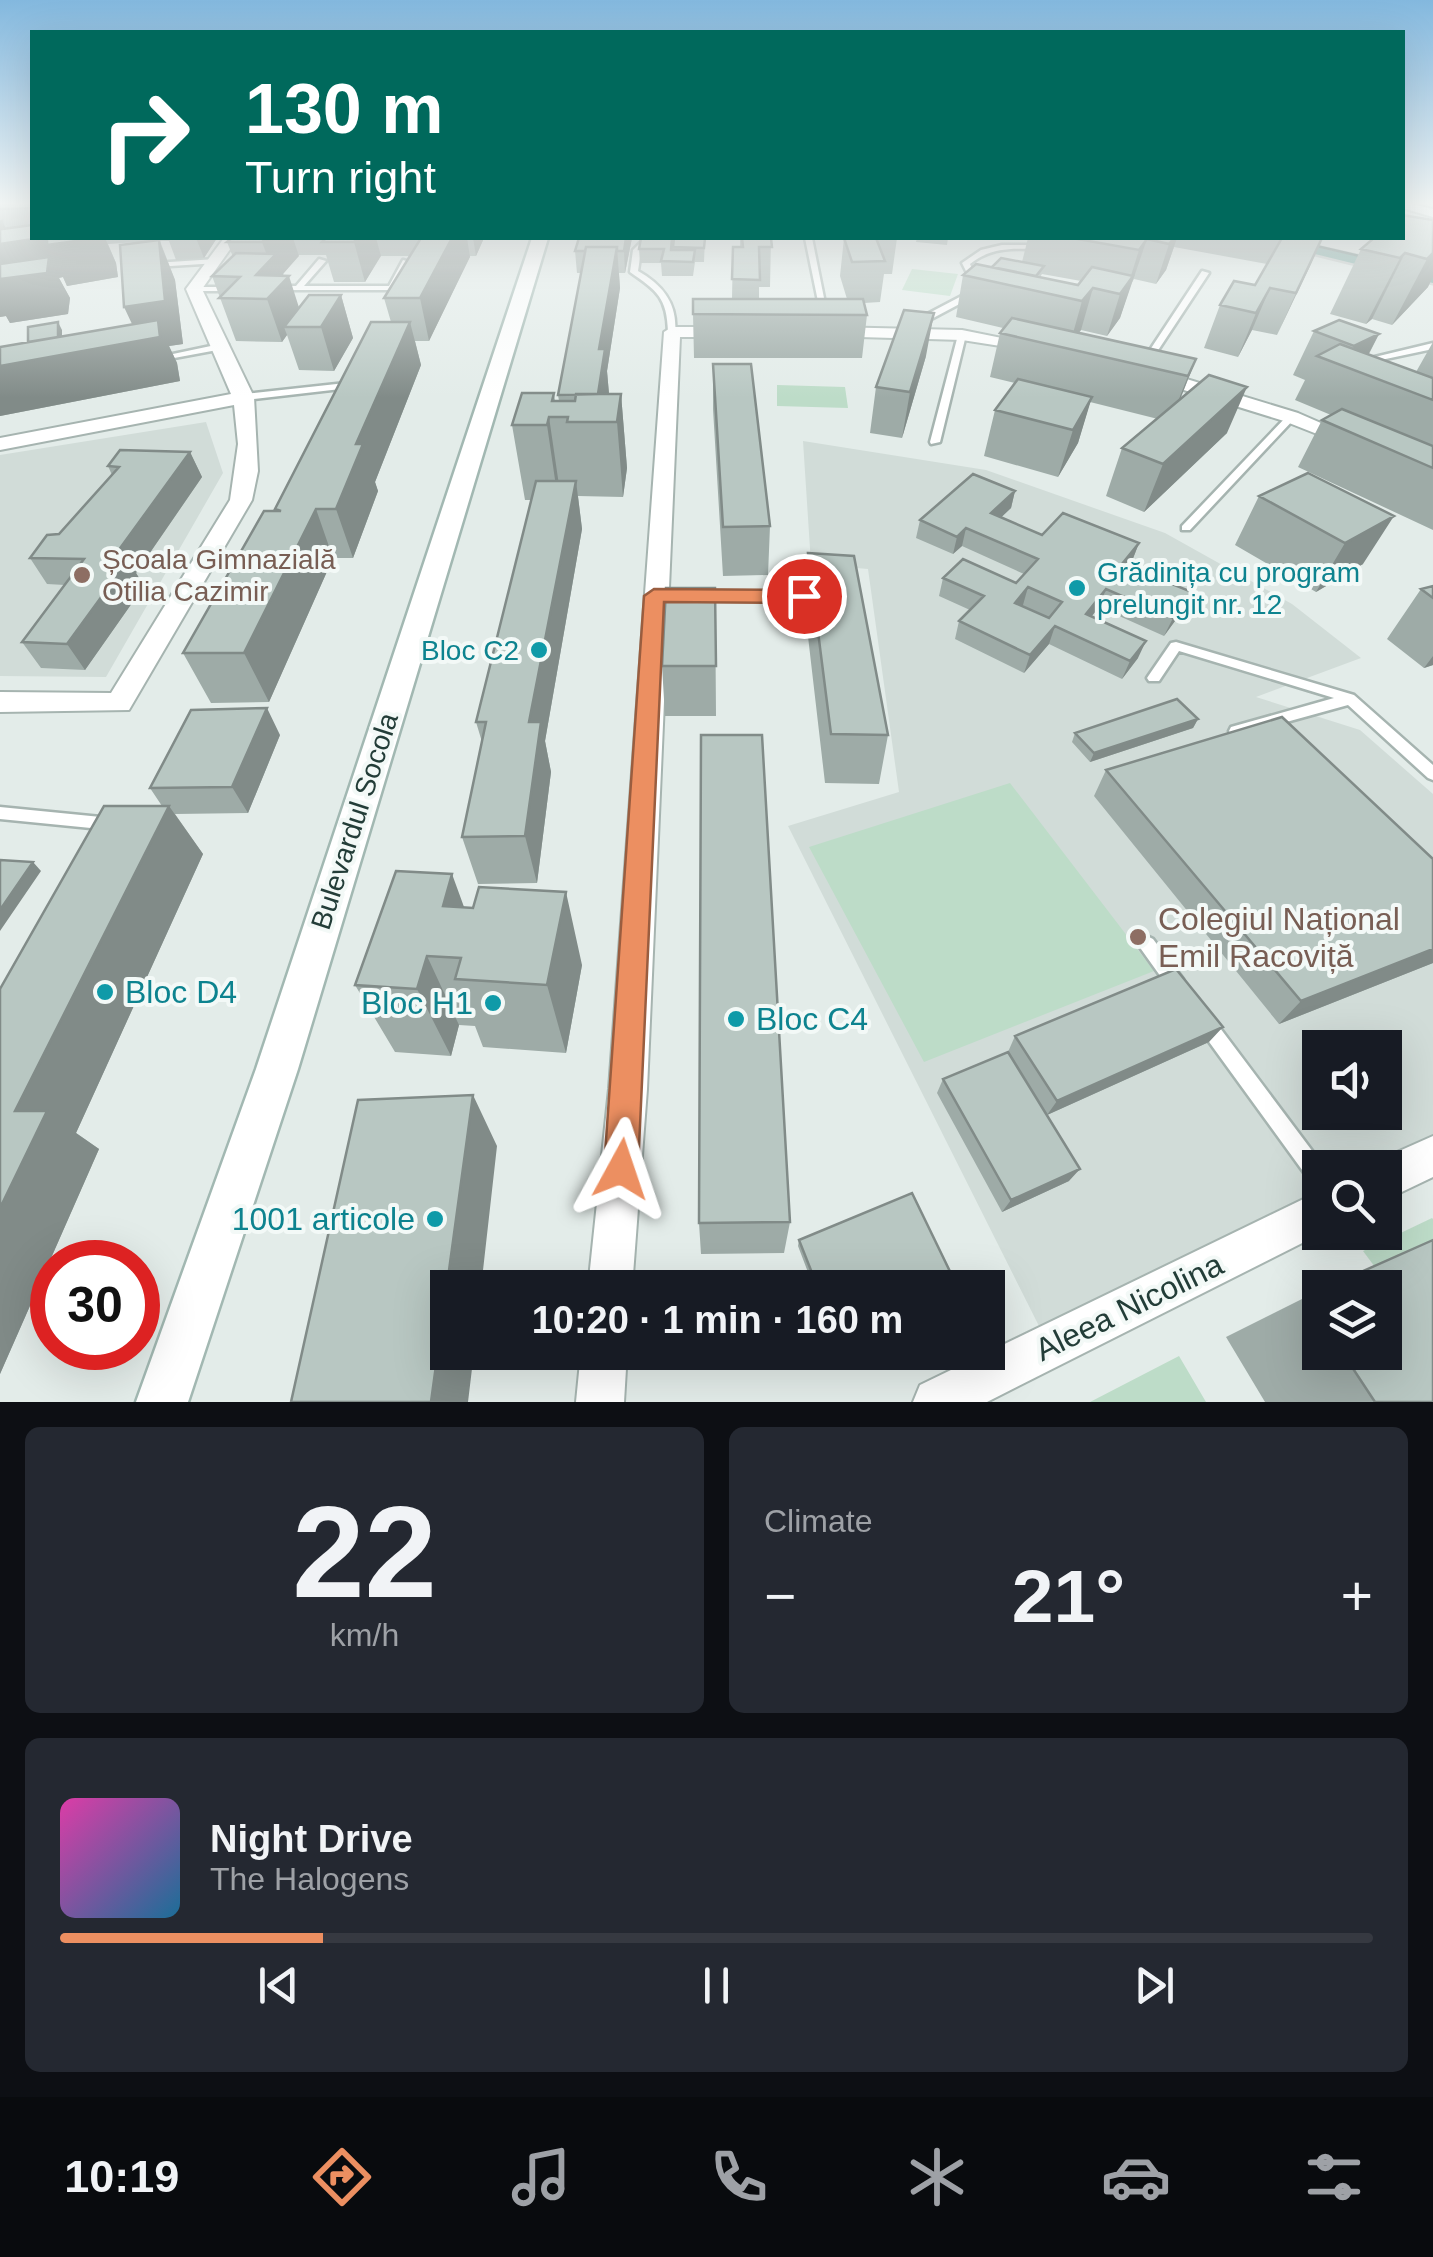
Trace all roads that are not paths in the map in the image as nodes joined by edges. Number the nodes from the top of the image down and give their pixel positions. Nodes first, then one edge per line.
1 (212, 267) edge
2 (317, 267) edge
3 (404, 267) edge
4 (531, 267) edge
5 (635, 267) edge
6 (812, 267) edge
7 (968, 267) edge
8 (1410, 267) edge
9 (1206, 273) dead end
10 (1433, 278) edge
11 (246, 288) edge
12 (264, 288) edge
13 (299, 288) junction
14 (194, 289) junction
15 (979, 290) junction
16 (994, 293) edge
17 (672, 332) junction
18 (742, 332) edge
19 (820, 332) joint
20 (911, 332) junction
21 (962, 335) junction
22 (225, 346) junction
23 (1433, 346) edge
24 (1044, 349) edge
25 (152, 360) edge
26 (1362, 361) edge
27 (369, 368) edge
28 (1132, 369) joint
29 (360, 385) junction
30 (245, 397) junction
31 (352, 403) edge
32 (1292, 417) junction
33 (935, 442) dead end
34 (0, 444) edge
35 (1362, 445) edge
36 (1186, 528) dead end
37 (654, 596) junction
38 (840, 596) edge
39 (1154, 678) dead end
40 (1350, 699) junction
41 (0, 702) edge
42 (1224, 736) edge
43 (1433, 774) edge
44 (0, 813) edge
45 (104, 840) edge
46 (1147, 944) dead end
47 (1302, 1154) edge
48 (1433, 1156) edge
49 (1402, 1172) edge
50 (1302, 1221) edge
51 (612, 1270) edge
52 (603, 1370) edge
53 (162, 1402) edge
54 (600, 1402) edge
55 (937, 1402) edge

1 - 14 street
2 - 13 lane
3 - 13 lane
4 - 53 main road, Bulevardul Socola
5 - 17 lane
6 - 19 lane
7 - 15 lane
8 - 10 main road
9 - 28 lane
11 - 14 lane
12 - 13 lane
14 - 22 street
15 - 16 lane
15 - 20 lane
17 - 18 street
17 - 37 street
19 - 20 street
20 - 21 street
21 - 24 street
21 - 33 lane
22 - 25 lane
22 - 30 street
23 - 26 lane
27 - 29 lane
28 - 32 street
29 - 30 lane
29 - 31 lane
30 - 34 street
30 - 41 street
32 - 35 street
32 - 36 lane
37 - 38 lane
37 - 51 street
39 - 40 lane
40 - 42 lane
40 - 43 lane
44 - 45 lane
46 - 47 lane
48 - 49 street
50 - 55 street, Aleea Nicolina
52 - 54 street

